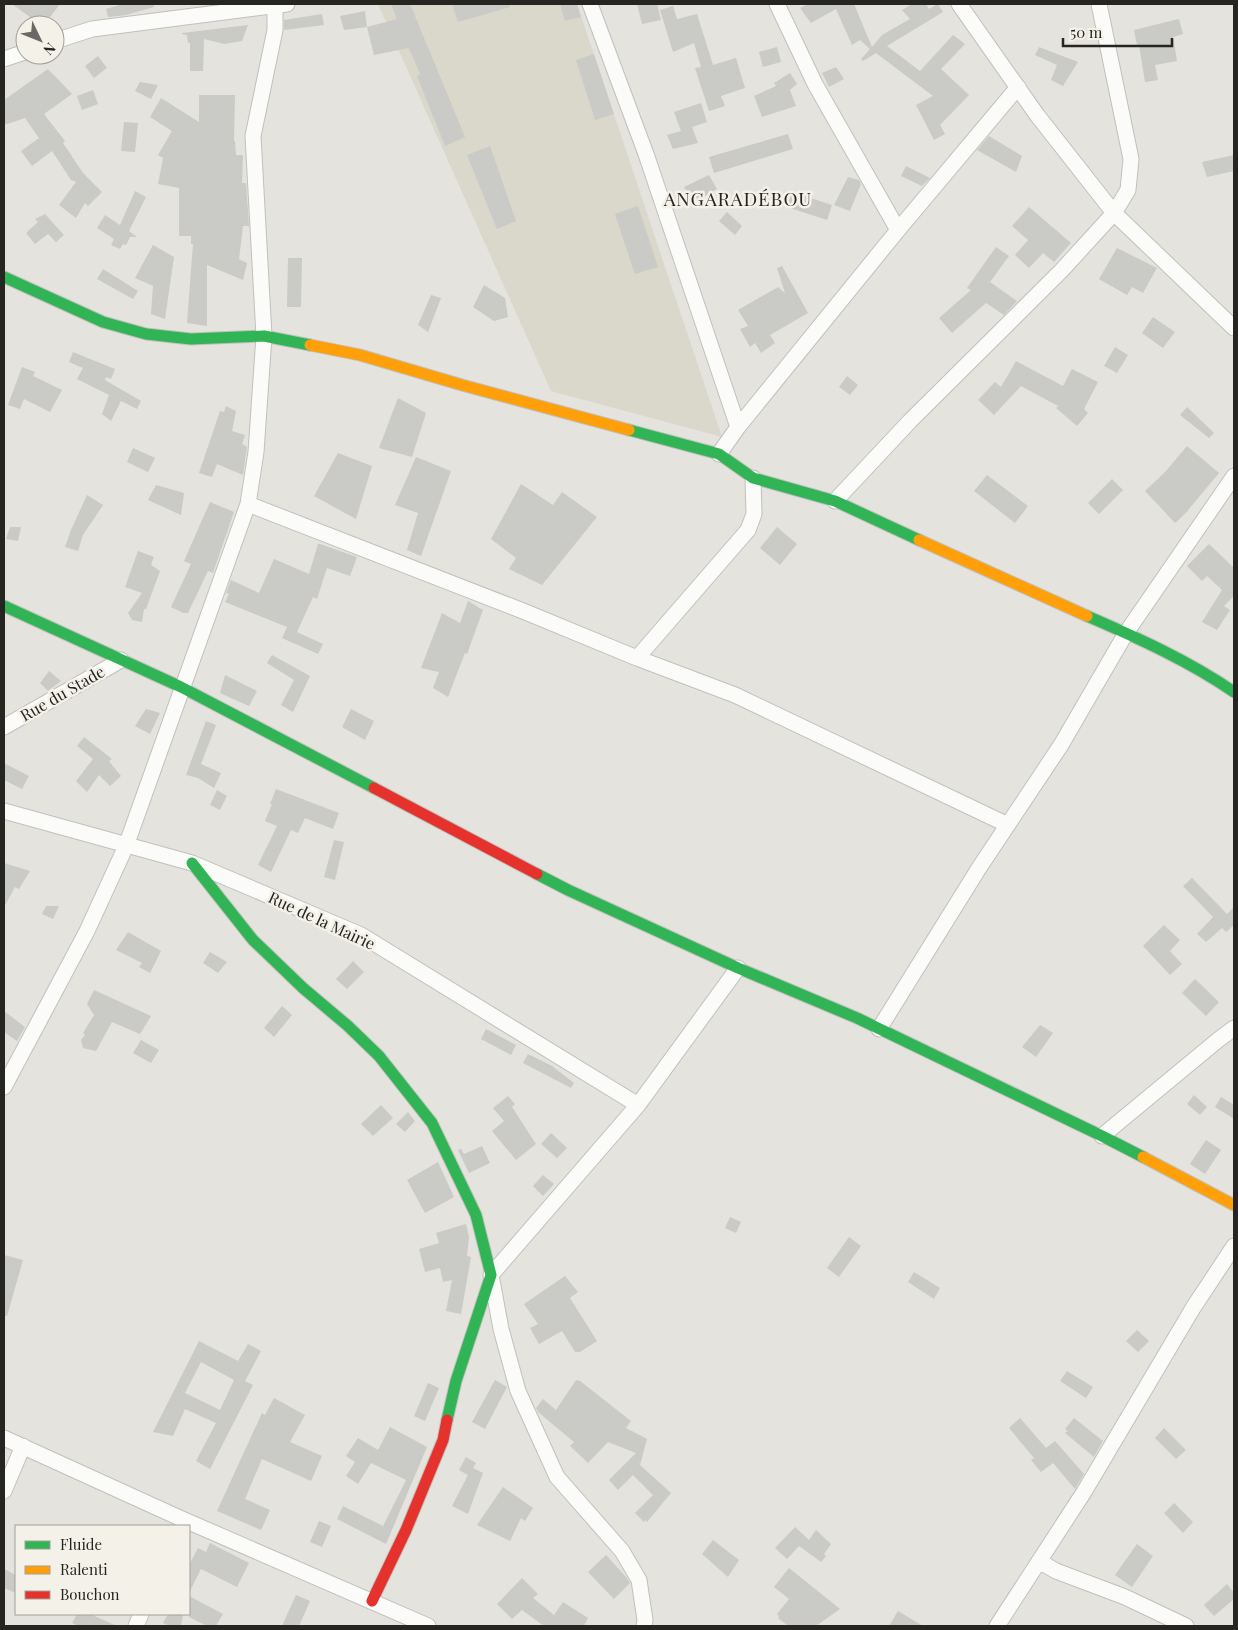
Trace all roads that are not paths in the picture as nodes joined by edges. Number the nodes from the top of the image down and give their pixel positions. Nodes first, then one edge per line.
1 (279, 4) edge
2 (590, 4) edge
3 (777, 4) edge
4 (959, 4) edge
5 (1099, 4) edge
6 (65, 38) edge
7 (1018, 87) junction
8 (1114, 213) junction
9 (898, 230) junction
10 (4, 277) edge
11 (1234, 328) edge
12 (264, 336) junction
13 (738, 427) junction
14 (719, 454) junction
15 (753, 478) junction
16 (1232, 485) edge
17 (835, 501) junction
18 (248, 504) junction
19 (4, 606) edge
20 (1126, 632) junction
21 (637, 658) junction
22 (121, 660) junction
23 (181, 687) junction
24 (1234, 692) edge
25 (4, 727) edge
26 (4, 811) edge
27 (1008, 825) junction
28 (126, 846) junction
29 (192, 863) junction
30 (738, 968) junction
31 (879, 1028) junction
32 (1234, 1028) edge
33 (4, 1087) edge
34 (638, 1105) junction
35 (1102, 1136) junction
36 (1234, 1205) edge
37 (1234, 1246) edge
38 (491, 1275) junction
39 (4, 1438) edge
40 (23, 1446) junction
41 (4, 1491) edge
42 (180, 1522) edge
43 (190, 1526) edge
44 (1039, 1561) junction
45 (372, 1601) junction
46 (428, 1626) edge
47 (644, 1626) edge
48 (997, 1626) edge
49 (1186, 1626) edge

1 - 6 street
1 - 12 street
2 - 13 street
3 - 9 street
4 - 7 street
5 - 8 street
7 - 8 street
7 - 9 street
8 - 11 street
8 - 17 street
9 - 13 street
10 - 12 street
12 - 14 street
12 - 18 street
13 - 14 street
14 - 15 street
15 - 17 street
15 - 21 street
16 - 20 street
17 - 20 street
18 - 21 street
18 - 23 street
19 - 22 street
20 - 24 street
20 - 27 street
21 - 27 street
22 - 23 street
22 - 25 street, Rue du Stade
23 - 28 street
23 - 30 street
26 - 28 street, Rue de la Mairie
27 - 31 street
28 - 29 street, Rue de la Mairie
28 - 33 street
29 - 34 street, Rue de la Mairie
29 - 38 street
30 - 31 street
30 - 34 street
31 - 35 street
32 - 35 street
34 - 38 street
35 - 36 street
37 - 44 street
38 - 45 street
38 - 47 street
39 - 40 street
40 - 41 street
40 - 42 street
43 - 45 street
44 - 48 street
44 - 49 street
45 - 46 street

